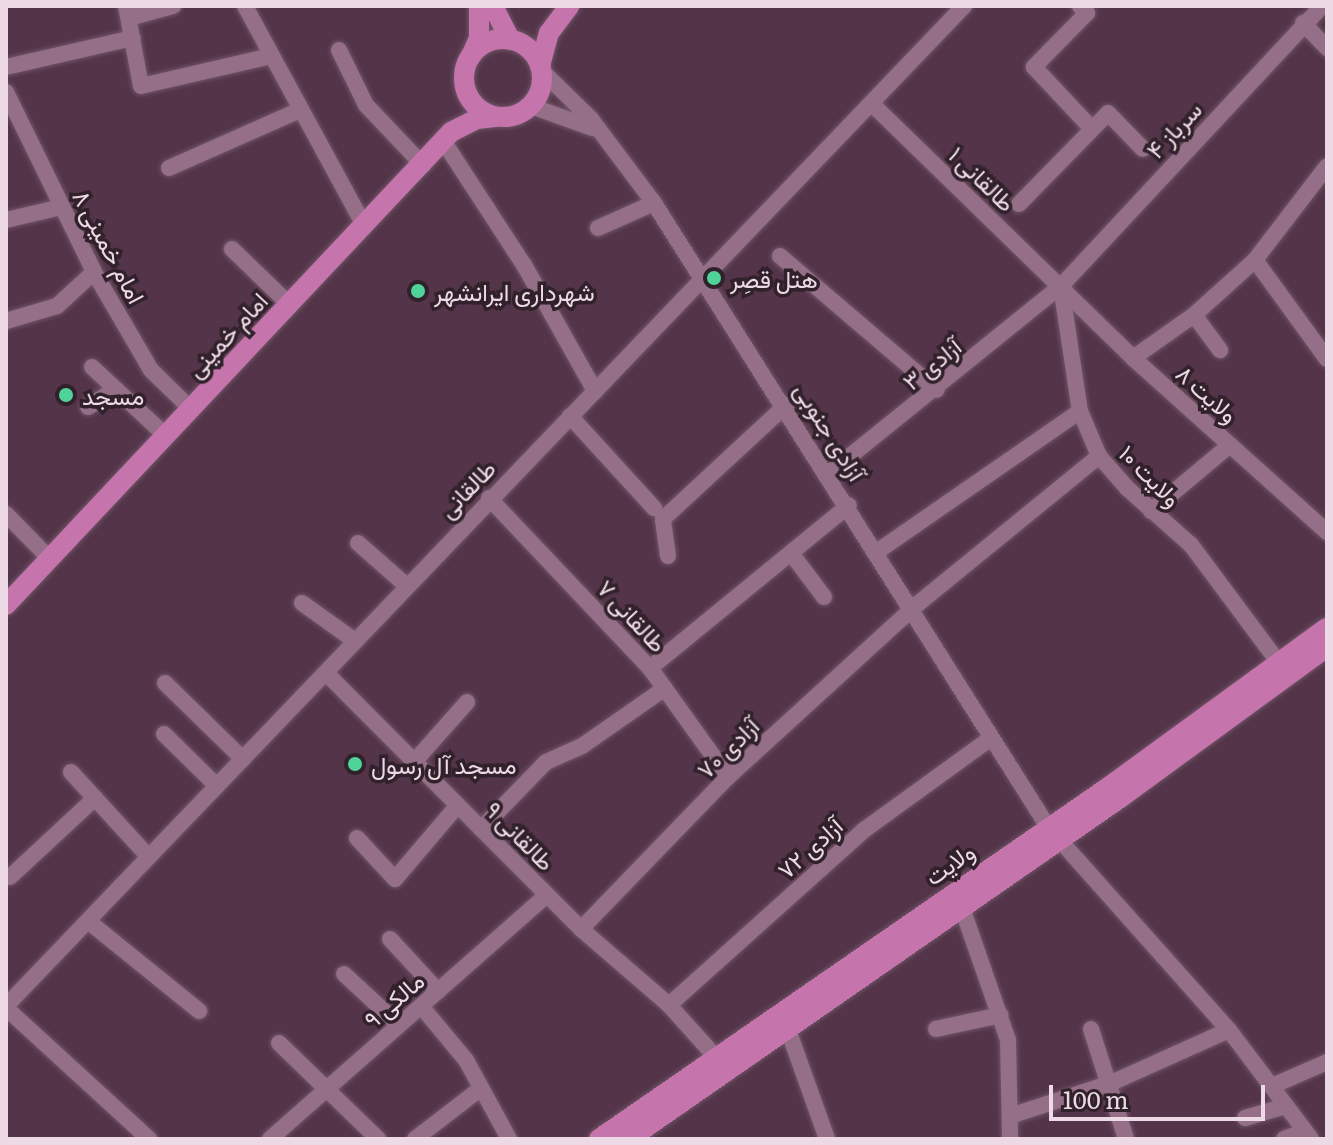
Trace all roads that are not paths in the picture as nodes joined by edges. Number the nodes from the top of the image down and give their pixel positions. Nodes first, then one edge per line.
1 (173, 6) edge
2 (245, 6) edge
3 (479, 6) edge
4 (493, 6) edge
5 (964, 6) edge
6 (1080, 6) edge
7 (1322, 6) edge
8 (563, 11) edge
9 (128, 12) edge
10 (1303, 23) junction
11 (133, 38) junction
12 (516, 41) junction
13 (1327, 48) edge
14 (339, 50) dead end
15 (271, 56) junction
16 (6, 67) edge
17 (541, 69) junction
18 (465, 74) junction
19 (6, 92) edge
20 (872, 104) junction
21 (531, 106) junction
22 (300, 110) junction
23 (495, 117) junction
24 (1092, 129) junction
25 (600, 132) junction
26 (448, 137) junction
27 (1143, 149) dead end
28 (423, 165) junction
29 (1327, 166) edge
30 (169, 168) dead end
31 (654, 203) junction
32 (1019, 204) dead end
33 (62, 207) junction
34 (6, 220) edge
35 (364, 225) junction
36 (598, 228) dead end
37 (232, 249) dead end
38 (780, 256) dead end
39 (1255, 260) junction
40 (94, 272) junction
41 (702, 279) junction
42 (1061, 286) junction
43 (289, 304) junction
44 (1194, 315) junction
45 (6, 321) edge
46 (1220, 350) dead end
47 (1326, 355) edge
48 (1133, 358) junction
49 (92, 367) dead end
50 (116, 389) junction
51 (937, 390) junction
52 (595, 391) junction
53 (786, 405) junction
54 (88, 407) dead end
55 (191, 409) junction
56 (1080, 411) junction
57 (570, 416) junction
58 (166, 436) junction
59 (1230, 445) junction
60 (1099, 456) junction
61 (829, 473) junction
62 (489, 498) junction
63 (849, 505) junction
64 (654, 508) dead end
65 (1151, 511) junction
66 (6, 514) edge
67 (1327, 532) edge
68 (358, 543) dead end
69 (878, 551) junction
70 (791, 553) junction
71 (668, 556) dead end
72 (50, 559) junction
73 (407, 586) junction
74 (824, 597) dead end
75 (302, 603) dead end
76 (6, 605) edge
77 (914, 607) junction
78 (1327, 628) edge
79 (355, 641) junction
80 (1327, 647) edge
81 (1279, 663) junction
82 (650, 668) junction
83 (326, 673) junction
84 (165, 683) dead end
85 (665, 688) junction
86 (467, 702) dead end
87 (164, 734) dead end
88 (991, 738) junction
89 (243, 759) junction
90 (414, 762) junction
91 (71, 772) dead end
92 (728, 777) junction
93 (217, 786) junction
94 (95, 798) junction
95 (458, 805) junction
96 (481, 829) junction
97 (1055, 833) junction
98 (357, 838) dead end
99 (149, 857) junction
100 (10, 877) dead end
101 (547, 895) junction
102 (961, 905) junction
103 (88, 921) junction
104 (581, 929) junction
105 (390, 939) dead end
106 (344, 974) dead end
107 (438, 991) junction
108 (669, 1005) junction
109 (421, 1006) junction
110 (6, 1007) edge
111 (199, 1011) dead end
112 (1001, 1015) junction
113 (399, 1025) junction
114 (787, 1027) junction
115 (936, 1029) dead end
116 (1091, 1029) dead end
117 (1229, 1030) junction
118 (279, 1043) dead end
119 (715, 1056) junction
120 (1327, 1062) edge
121 (1111, 1083) junction
122 (1272, 1086) junction
123 (480, 1089) junction
124 (325, 1090) junction
125 (1286, 1106) junction
126 (1010, 1116) junction
127 (1245, 1118) dead end
128 (652, 1132) edge
129 (1308, 1135) edge
130 (140, 1136) edge
131 (270, 1139) edge
132 (378, 1139) edge
133 (415, 1139) edge
134 (509, 1139) edge
135 (599, 1139) edge
136 (629, 1139) edge
137 (827, 1139) edge
138 (1010, 1139) edge
139 (1126, 1139) edge
140 (1284, 1139) edge

1 - 9 street
2 - 15 street
3 - 18 main road
4 - 12 main road
5 - 20 street, طالقانی
6 - 24 street
7 - 10 street, سرباز ۴
8 - 12 main road
8 - 17 main road
9 - 11 street
10 - 13 street
10 - 42 street, سرباز ۴
11 - 15 street
11 - 16 street
12 - 17 main road
12 - 18 main road
14 - 28 street
15 - 22 street
17 - 21 main road
17 - 25 street
18 - 23 main road
18 - 26 main road
19 - 33 street, امام خمینی ۸
20 - 41 street, طالقانی
20 - 42 street, طالقانی ۱
21 - 23 main road
21 - 25 street, آزادی جنوبی
22 - 30 street
22 - 35 street
23 - 26 main road, امام خمینی
24 - 27 street
24 - 32 street
25 - 31 street, آزادی جنوبی
26 - 28 main road, امام خمینی
26 - 52 street
28 - 35 main road, امام خمینی
29 - 39 street
31 - 36 street
31 - 41 street, آزادی جنوبی
33 - 34 street
33 - 40 street, امام خمینی ۸
35 - 43 main road, امام خمینی
37 - 43 street
38 - 51 street
39 - 44 street
39 - 47 street
40 - 45 street
40 - 55 street, امام خمینی ۸
41 - 52 street, طالقانی
41 - 53 street, آزادی جنوبی
42 - 48 street, ولایت ۸
42 - 51 street, آزادی ۳
42 - 56 street, ولایت ۱۰
43 - 55 main road, امام خمینی
44 - 46 street
44 - 48 street
48 - 59 street, ولایت ۸
49 - 50 street
50 - 54 street
50 - 58 street
51 - 61 street, آزادی ۳
52 - 57 street, طالقانی
53 - 61 street, آزادی جنوبی
53 - 71 street
55 - 58 main road, امام خمینی
56 - 60 street, ولایت ۱۰
56 - 69 street
57 - 62 street, طالقانی
57 - 64 street
58 - 72 main road, امام خمینی
59 - 65 street
59 - 67 street, ولایت ۸
60 - 65 street, ولایت ۱۰
60 - 77 street, آزادی ۷۰
61 - 63 street, آزادی جنوبی
62 - 73 street, طالقانی
62 - 82 street, طالقانی ۷
63 - 69 street, آزادی جنوبی
63 - 70 street
65 - 81 street, ولایت ۱۰
66 - 72 street
68 - 73 street
69 - 77 street, آزادی جنوبی
70 - 74 street
70 - 82 street
72 - 76 main road, امام خمینی
73 - 79 street, طالقانی
75 - 79 street
77 - 88 street, آزادی جنوبی
77 - 92 street, آزادی ۷۰
78 - 81 main road, ولایت
79 - 83 street, طالقانی
80 - 97 main road, ولایت
81 - 97 main road, ولایت
82 - 85 street, طالقانی ۷
83 - 89 street, طالقانی
83 - 90 street, طالقانی ۹
84 - 89 street
85 - 92 street, طالقانی ۷
85 - 96 street
86 - 90 street
87 - 93 street
88 - 97 street, آزادی جنوبی
88 - 108 street, آزادی ۷۲
89 - 93 street, طالقانی
90 - 95 street, طالقانی ۹
91 - 94 street
92 - 104 street, آزادی ۷۰
93 - 99 street, طالقانی
94 - 99 street
94 - 100 street
95 - 96 street, طالقانی ۹
95 - 98 street
96 - 101 street, طالقانی ۹
97 - 102 main road, ولایت
97 - 117 street, آزادی جنوبی
97 - 119 main road, ولایت
99 - 103 street, طالقانی
101 - 104 street, طالقانی ۹
101 - 107 street, مالکی ۹
102 - 112 street
102 - 114 main road, ولایت
103 - 110 street, طالقانی
103 - 111 street
104 - 108 street, طالقانی ۹
105 - 107 street
106 - 113 street
107 - 109 street, مالکی ۹
108 - 119 street, طالقانی ۹
109 - 113 street, مالکی ۹
109 - 123 street
110 - 130 street
112 - 115 street
112 - 126 street
113 - 124 street, مالکی ۹
114 - 128 main road, ولایت
114 - 137 street
116 - 121 street
117 - 121 street
117 - 122 street, آزادی جنوبی
118 - 124 street
119 - 135 main road, ولایت
120 - 122 street
121 - 126 street
121 - 139 street
122 - 125 street, آزادی جنوبی
123 - 133 street
123 - 134 street
124 - 131 street, مالکی ۹
124 - 132 street
125 - 127 street
125 - 129 street, آزادی جنوبی
126 - 138 street
128 - 136 main road, ولایت
129 - 140 street

